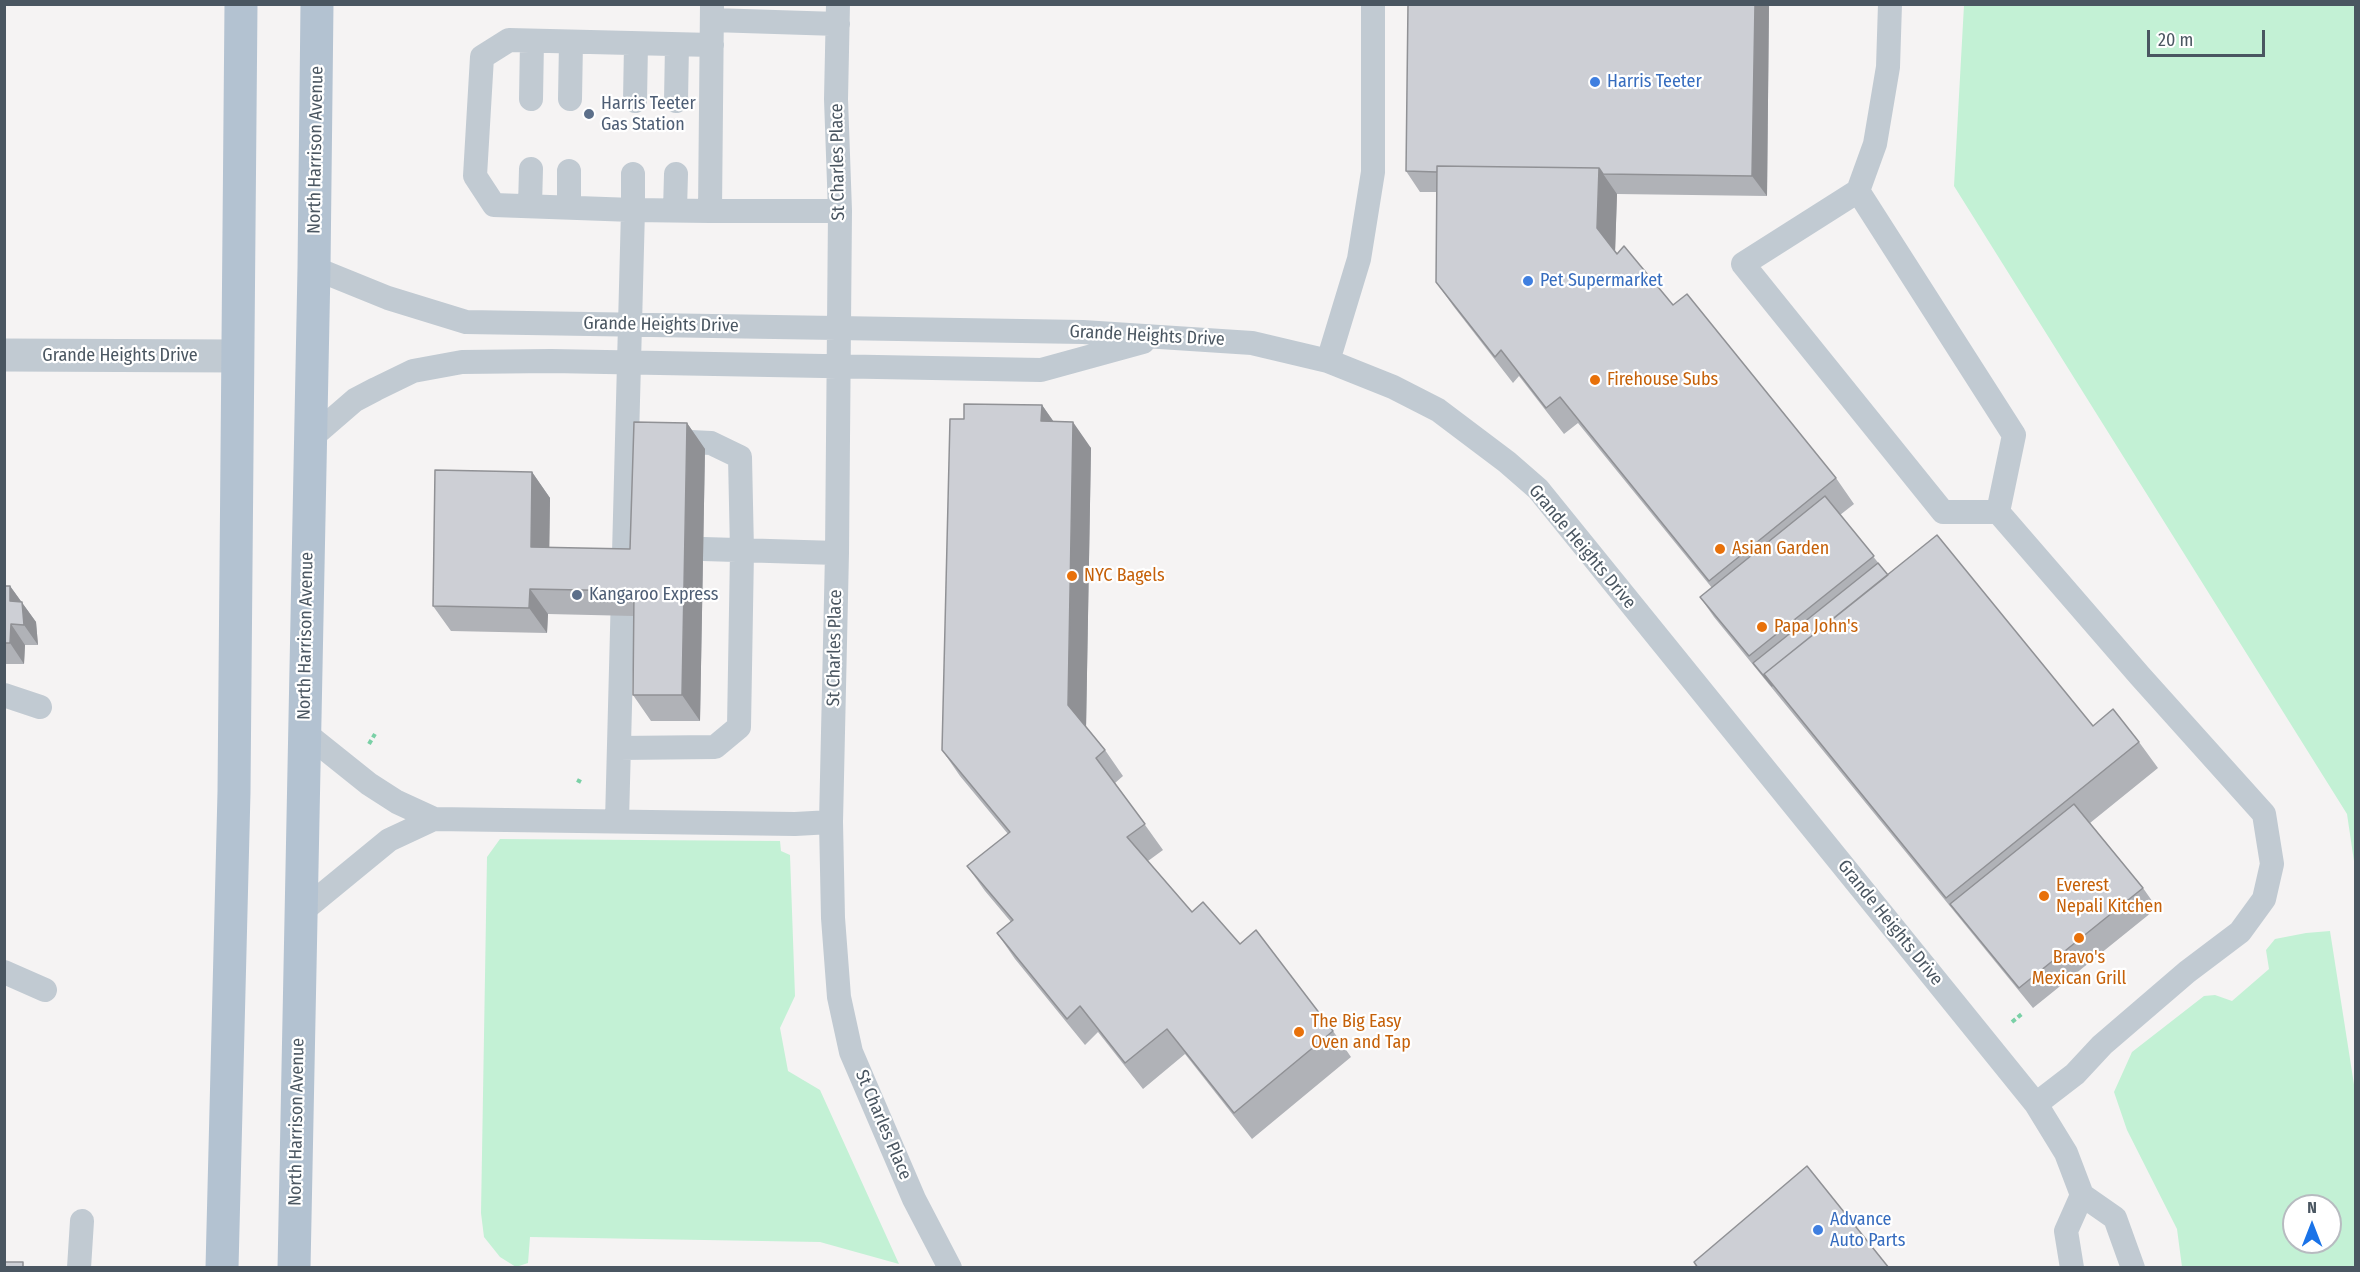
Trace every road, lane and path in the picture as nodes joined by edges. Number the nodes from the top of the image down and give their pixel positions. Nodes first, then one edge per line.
1 (241, 4) edge
2 (317, 4) edge
3 (1373, 4) edge
4 (1890, 4) edge
5 (712, 12) edge
6 (838, 14) edge
7 (532, 41) junction
8 (571, 42) junction
9 (636, 44) junction
10 (677, 45) junction
11 (712, 45) junction
12 (531, 99) dead end
13 (570, 99) dead end
14 (635, 101) dead end
15 (676, 101) dead end
16 (531, 169) dead end
17 (569, 171) dead end
18 (633, 174) dead end
19 (676, 174) dead end
20 (1858, 192) junction
21 (530, 206) junction
22 (569, 207) junction
23 (633, 210) junction
24 (675, 210) junction
25 (710, 211) junction
26 (840, 211) junction
27 (314, 268) junction
28 (628, 325) junction
29 (838, 327) junction
30 (1163, 337) junction
31 (4, 355) edge
32 (236, 356) junction
33 (1328, 361) junction
34 (627, 363) junction
35 (837, 366) junction
36 (310, 438) junction
37 (626, 440) junction
38 (1998, 512) junction
39 (623, 548) junction
40 (649, 548) edge
41 (703, 549) dead end
42 (742, 551) junction
43 (837, 553) junction
44 (4, 695) edge
45 (40, 707) dead end
46 (304, 732) junction
47 (375, 734) dead end
48 (369, 745) dead end
49 (619, 748) junction
50 (434, 819) junction
51 (617, 821) junction
52 (831, 822) junction
53 (300, 913) junction
54 (4, 972) edge
55 (45, 990) dead end
56 (2036, 1104) junction
57 (2082, 1195) junction
58 (82, 1221) dead end
59 (79, 1268) edge
60 (222, 1268) edge
61 (294, 1268) edge
62 (950, 1268) edge
63 (2072, 1268) edge
64 (2133, 1268) edge

1 - 32 main road
2 - 27 main road, North Harrison Avenue
3 - 33 lane
4 - 20 lane
5 - 6 lane
5 - 11 lane
6 - 26 lane, St Charles Place
7 - 8 lane
7 - 12 lane
7 - 21 lane
8 - 9 lane
8 - 13 lane
9 - 10 lane
9 - 14 lane
10 - 11 lane
10 - 15 lane
11 - 25 lane
16 - 21 lane
17 - 22 lane
18 - 23 lane
19 - 24 lane
20 - 38 lane
20 - 38 lane
21 - 22 lane
22 - 23 lane
23 - 24 lane
23 - 28 lane
24 - 25 lane
25 - 26 lane
26 - 29 lane, St Charles Place
27 - 28 lane, Grande Heights Drive
27 - 36 main road, North Harrison Avenue
28 - 29 lane, Grande Heights Drive
28 - 34 lane
29 - 30 lane, Grande Heights Drive
29 - 35 lane, St Charles Place
30 - 33 lane, Grande Heights Drive
30 - 35 lane
31 - 32 street, Grande Heights Drive
32 - 60 main road
33 - 56 lane, Grande Heights Drive
34 - 35 lane
34 - 36 lane
34 - 37 lane
35 - 43 lane, St Charles Place
36 - 46 main road, North Harrison Avenue
37 - 39 lane
37 - 42 lane
38 - 56 lane
39 - 40 lane
39 - 49 lane
41 - 42 lane
42 - 43 lane
42 - 49 lane
43 - 52 lane, St Charles Place
44 - 45 lane
46 - 50 lane
46 - 53 main road, North Harrison Avenue
47 - 48 path
49 - 51 lane
50 - 51 lane
50 - 53 lane
51 - 52 lane
52 - 62 lane, St Charles Place
53 - 61 main road, North Harrison Avenue
54 - 55 lane
56 - 57 lane, Grande Heights Drive
57 - 63 lane
57 - 64 lane
58 - 59 lane

